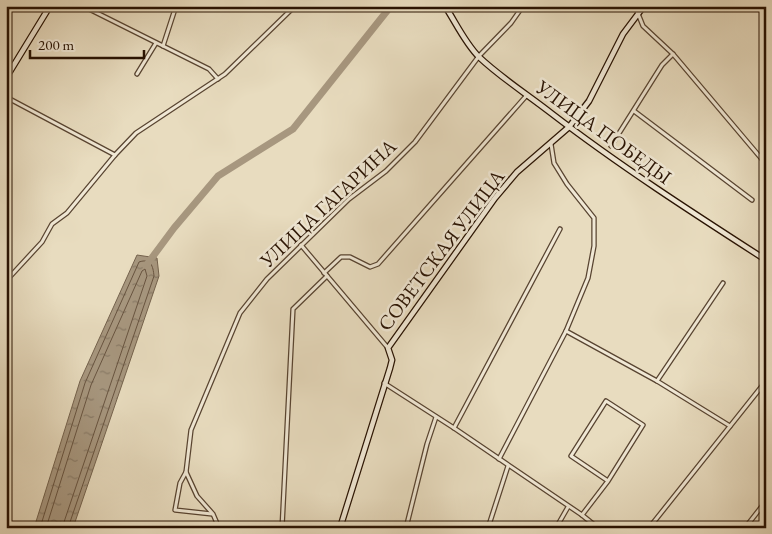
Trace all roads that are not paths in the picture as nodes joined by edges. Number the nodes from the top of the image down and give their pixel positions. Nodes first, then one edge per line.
1 (50, 6) edge
2 (83, 6) edge
3 (176, 6) edge
4 (295, 6) edge
5 (445, 6) edge
6 (523, 6) edge
7 (635, 6) edge
8 (644, 6) edge
9 (637, 15) junction
10 (156, 43) junction
11 (163, 46) junction
12 (673, 54) junction
13 (479, 56) junction
14 (137, 74) dead end
15 (6, 78) edge
16 (218, 79) junction
17 (527, 95) junction
18 (6, 97) edge
19 (634, 111) junction
20 (569, 127) junction
21 (551, 144) junction
22 (611, 146) dead end
23 (115, 155) junction
24 (766, 164) edge
25 (752, 200) dead end
26 (560, 229) dead end
27 (301, 245) junction
28 (766, 260) edge
29 (326, 274) junction
30 (6, 281) edge
31 (722, 283) dead end
32 (566, 330) junction
33 (388, 348) junction
34 (657, 381) junction
35 (766, 381) edge
36 (384, 383) junction
37 (436, 417) junction
38 (730, 426) junction
39 (454, 428) junction
40 (499, 459) junction
41 (508, 466) junction
42 (186, 472) junction
43 (608, 481) junction
44 (766, 501) edge
45 (568, 507) junction
46 (213, 514) junction
47 (582, 514) junction
48 (219, 528) edge
49 (282, 528) edge
50 (340, 528) edge
51 (406, 528) edge
52 (488, 528) edge
53 (556, 528) edge
54 (598, 528) edge
55 (649, 528) edge
56 (745, 528) edge

1 - 15 street
2 - 10 street
3 - 11 street
4 - 16 street
5 - 13 street, УЛИЦА ПОБЕДЫ
6 - 13 street, УЛИЦА ГАГАРИНА
7 - 9 street
8 - 9 street, СОВЕТСКАЯ УЛИЦА
9 - 12 street
9 - 20 street, СОВЕТСКАЯ УЛИЦА
10 - 11 street
10 - 14 street
11 - 16 street
12 - 19 street
12 - 24 street
13 - 17 street, УЛИЦА ПОБЕДЫ
13 - 27 street, УЛИЦА ГАГАРИНА
16 - 23 street
17 - 20 street, УЛИЦА ПОБЕДЫ
17 - 29 street
18 - 23 street
19 - 22 street
19 - 25 street
20 - 21 street, СОВЕТСКАЯ УЛИЦА
20 - 28 street, УЛИЦА ПОБЕДЫ
21 - 32 street
21 - 33 street, СОВЕТСКАЯ УЛИЦА
23 - 30 street
26 - 39 street
27 - 29 street
27 - 42 street, УЛИЦА ГАГАРИНА
29 - 33 street
29 - 49 street
31 - 34 street
32 - 34 street
32 - 40 street
33 - 36 street
34 - 38 street
35 - 38 street
36 - 37 street
36 - 50 street
37 - 39 street
37 - 51 street
38 - 55 street
39 - 40 street
40 - 41 street
41 - 45 street
41 - 52 street
42 - 46 street
42 - 46 street, УЛИЦА ГАГАРИНА
43 - 43 street
43 - 47 street
44 - 56 street
45 - 47 street
45 - 53 street
46 - 48 street
47 - 54 street

